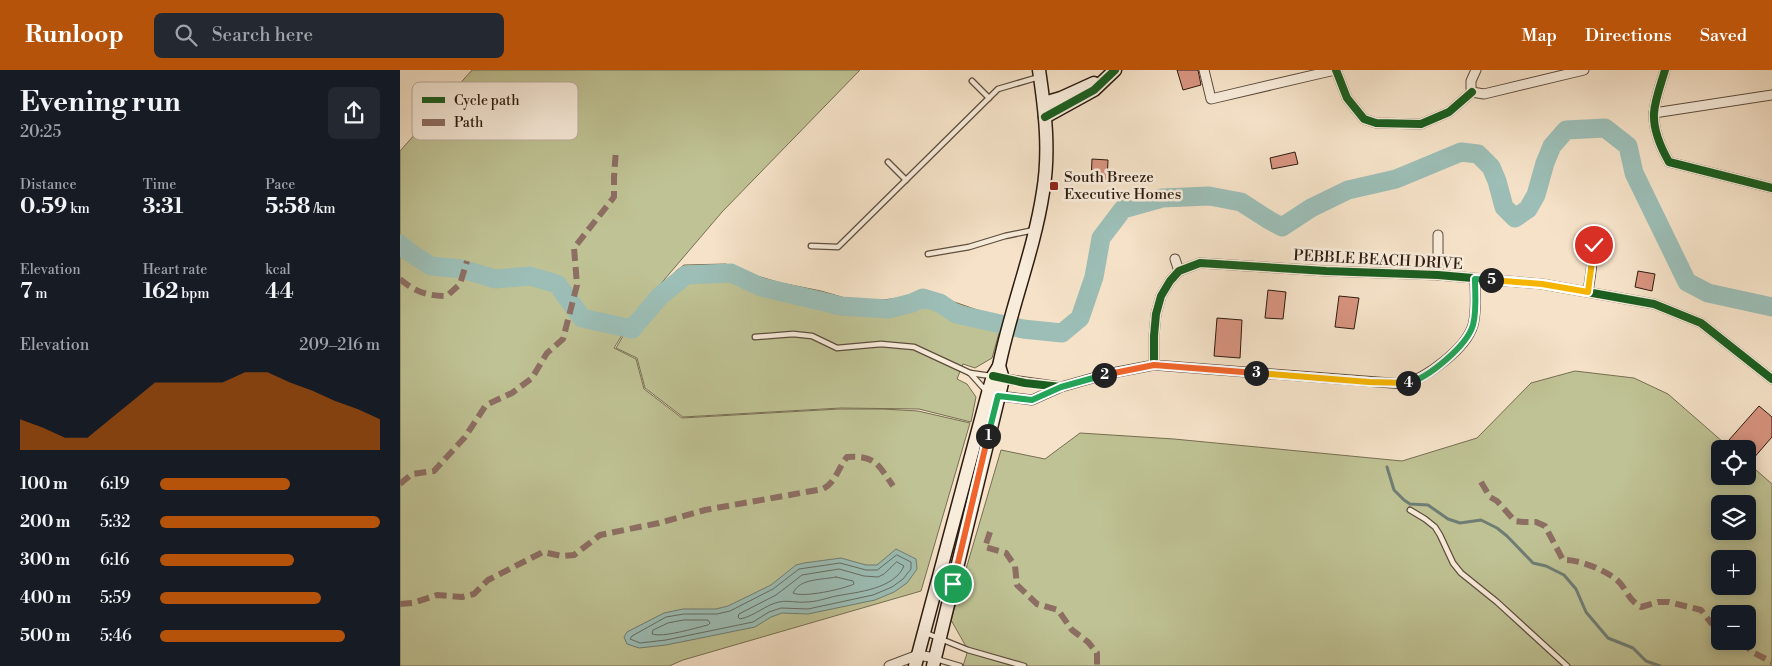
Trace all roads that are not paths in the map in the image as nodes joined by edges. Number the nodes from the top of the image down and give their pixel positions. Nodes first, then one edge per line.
1 (1115, 70) edge
2 (1204, 70) edge
3 (1336, 70) edge
4 (1476, 70) edge
5 (1584, 70) edge
6 (1665, 70) edge
7 (1039, 73) edge
8 (972, 81) dead end
9 (1101, 82) junction
10 (1472, 92) junction
11 (1772, 95) edge
12 (989, 98) junction
13 (1044, 104) junction
14 (1654, 112) junction
15 (1045, 117) junction
16 (888, 162) dead end
17 (906, 180) junction
18 (1772, 188) edge
19 (1035, 230) junction
20 (1591, 231) dead end
21 (1438, 235) dead end
22 (811, 246) dead end
23 (928, 254) dead end
24 (1175, 259) dead end
25 (1179, 271) junction
26 (1438, 275) junction
27 (1475, 279) junction
28 (1588, 292) junction
29 (756, 337) dead end
30 (1154, 365) junction
31 (968, 372) junction
32 (998, 374) junction
33 (1772, 379) edge
34 (1061, 387) junction
35 (993, 395) junction
36 (1410, 510) dead end
37 (924, 632) junction
38 (940, 638) junction
39 (917, 661) edge
40 (934, 662) edge
41 (889, 666) edge
42 (960, 666) edge
43 (1024, 666) edge
44 (1567, 666) edge

1 - 9 main road
2 - 3 street
3 - 10 street
4 - 10 street
5 - 10 street
6 - 14 street
7 - 12 lane
7 - 13 main road
8 - 12 lane
9 - 13 main road
9 - 15 main road
11 - 14 street
12 - 17 lane
13 - 15 main road
14 - 18 street
15 - 19 main road
16 - 17 lane
17 - 22 lane
19 - 23 lane
19 - 32 main road
20 - 28 street
21 - 26 street
24 - 25 street
25 - 26 street, PEBBLE BEACH DRIVE
25 - 30 street
26 - 27 street, PEBBLE BEACH DRIVE
27 - 28 street, PEBBLE BEACH DRIVE
27 - 30 street
28 - 33 street, PEBBLE BEACH DRIVE
29 - 31 lane
30 - 34 street
31 - 32 lane
31 - 35 lane
32 - 34 street
32 - 35 main road
34 - 35 street
35 - 37 main road
35 - 38 main road
36 - 44 lane
37 - 38 lane
37 - 39 main road
38 - 40 main road
38 - 43 lane
39 - 40 street
39 - 41 street
40 - 42 lane

